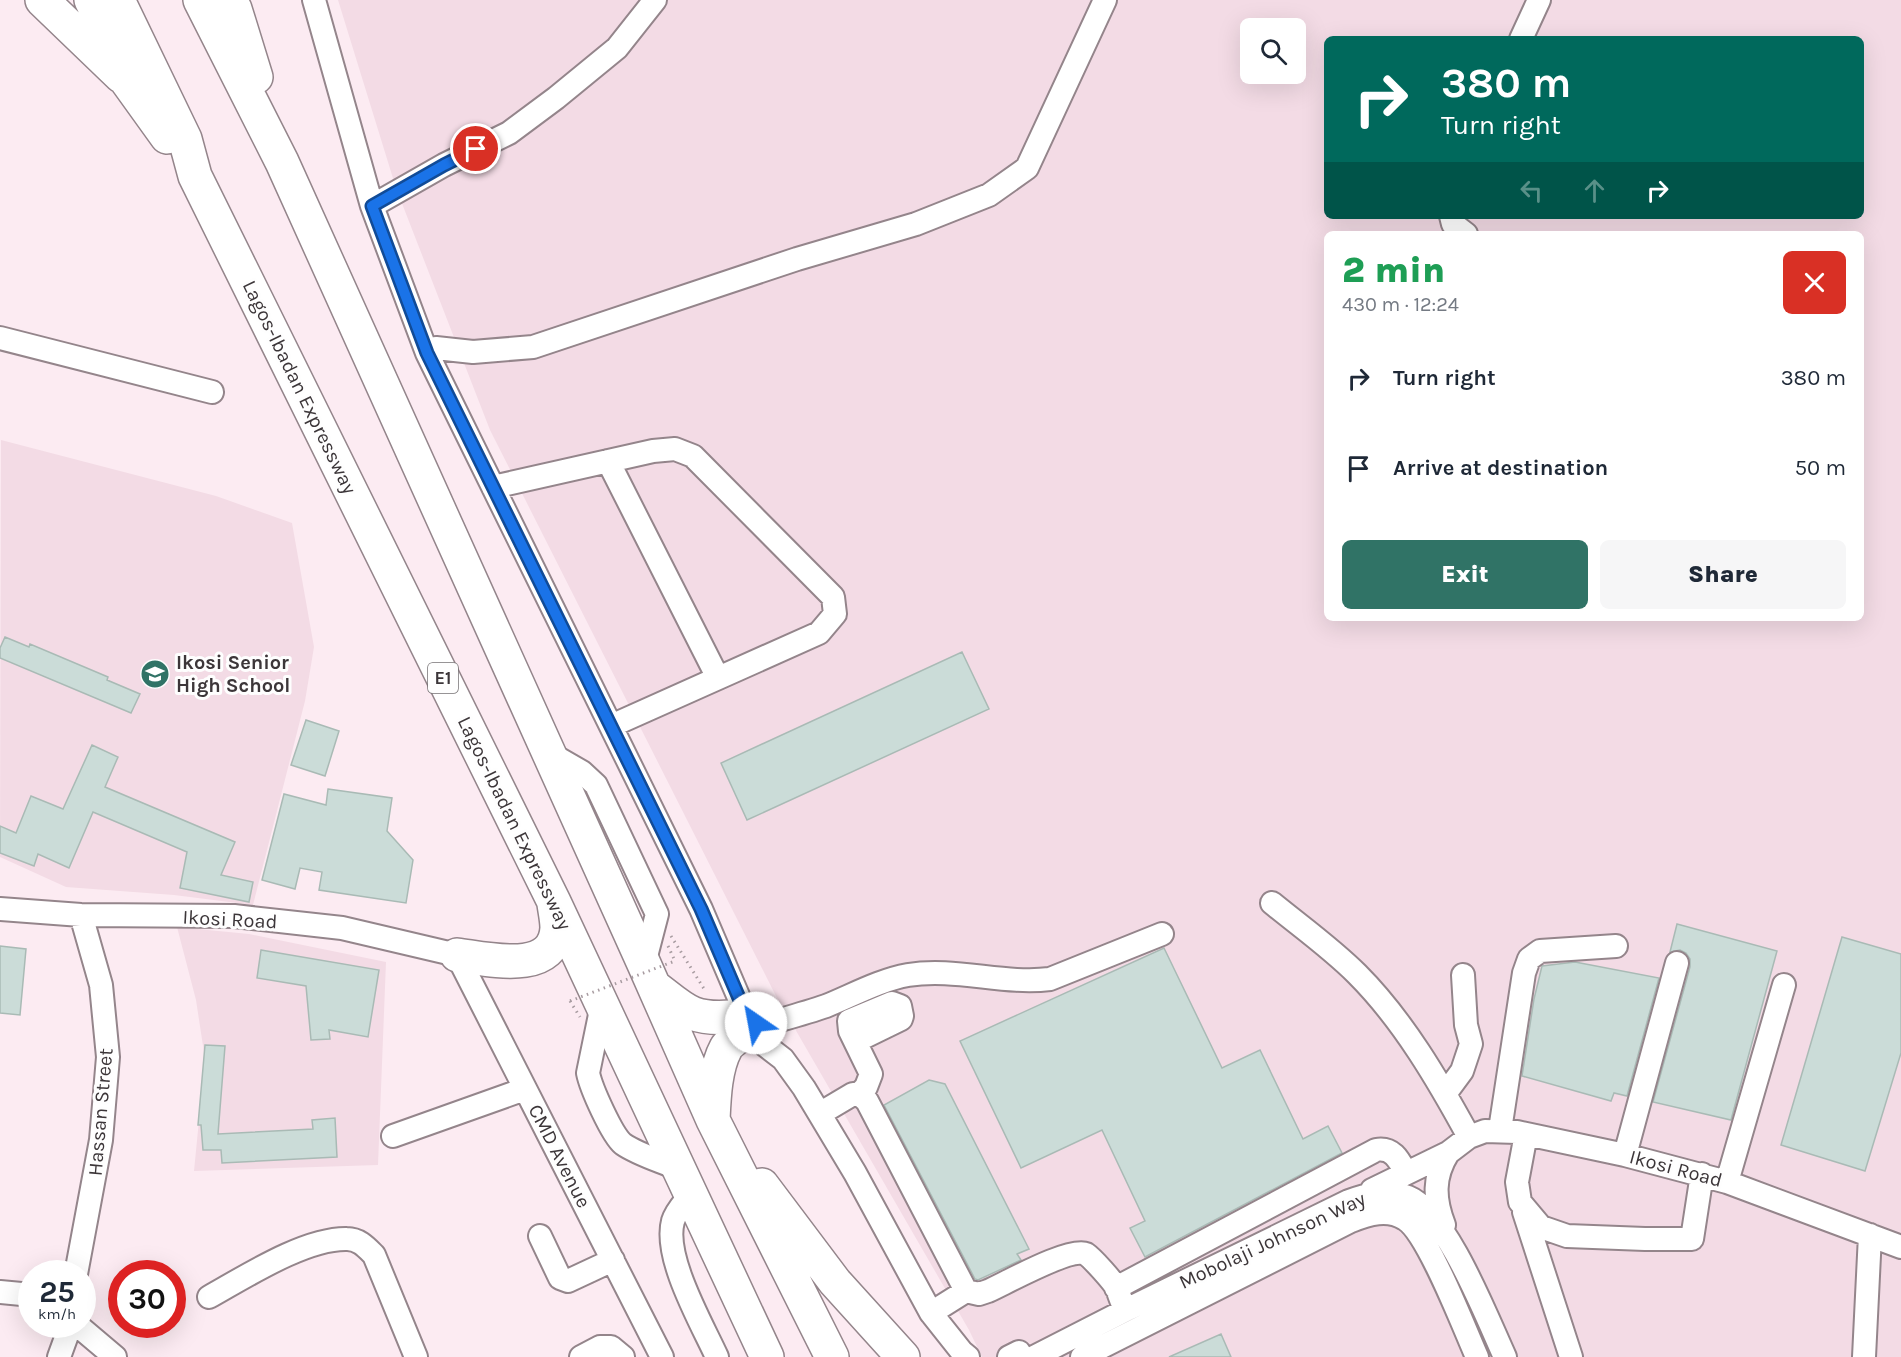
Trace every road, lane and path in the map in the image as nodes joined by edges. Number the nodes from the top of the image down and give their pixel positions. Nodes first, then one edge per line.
1 (42, 0) edge
2 (91, 0) edge
3 (118, 0) edge
4 (200, 0) edge
5 (314, 0) edge
6 (655, 0) edge
7 (1105, 0) edge
8 (1539, 0) edge
9 (233, 3) edge
10 (1522, 36) edge
11 (126, 80) junction
12 (282, 162) junction
13 (195, 176) junction
14 (372, 206) junction
15 (1451, 219) edge
16 (1462, 231) edge
17 (0, 338) edge
18 (427, 353) junction
19 (212, 392) dead end
20 (608, 461) junction
21 (493, 487) junction
22 (718, 678) junction
23 (611, 726) junction
24 (549, 753) junction
25 (554, 902) junction
26 (1272, 903) dead end
27 (0, 909) edge
28 (657, 914) junction
29 (81, 915) junction
30 (1162, 934) dead end
31 (1616, 946) dead end
32 (457, 955) junction
33 (1677, 963) dead end
34 (658, 970) junction
35 (1463, 975) dead end
36 (1784, 985) dead end
37 (706, 993) dead end
38 (585, 1009) junction
39 (744, 1026) junction
40 (856, 1041) dead end
41 (525, 1089) junction
42 (859, 1094) junction
43 (1445, 1094) junction
44 (820, 1113) junction
45 (713, 1120) junction
46 (1500, 1130) junction
47 (1526, 1134) junction
48 (393, 1137) dead end
49 (1469, 1137) junction
50 (1448, 1152) junction
51 (1625, 1155) junction
52 (1406, 1173) junction
53 (1702, 1174) junction
54 (685, 1182) junction
55 (1727, 1182) junction
56 (1378, 1197) junction
57 (1521, 1202) junction
58 (1424, 1208) junction
59 (1870, 1235) junction
60 (540, 1236) dead end
61 (1899, 1240) edge
62 (79, 1260) edge
63 (613, 1260) junction
64 (1116, 1288) junction
65 (966, 1291) junction
66 (0, 1292) edge
67 (18, 1294) edge
68 (209, 1297) dead end
69 (1126, 1310) junction
70 (931, 1313) junction
71 (66, 1338) edge
72 (93, 1338) edge
73 (1021, 1355) edge
74 (59, 1357) edge
75 (115, 1357) edge
76 (416, 1357) edge
77 (581, 1357) edge
78 (623, 1357) edge
79 (662, 1357) edge
80 (717, 1357) edge
81 (767, 1357) edge
82 (832, 1357) edge
83 (903, 1357) edge
84 (968, 1357) edge
85 (1082, 1357) edge
86 (1477, 1357) edge
87 (1505, 1357) edge
88 (1571, 1357) edge
89 (1864, 1357) edge

1 - 11 highway
2 - 11 highway
3 - 13 highway, Lagos-Ibadan Expressway / E1
4 - 12 highway
5 - 14 street
6 - 14 street
7 - 18 street
8 - 10 street
9 - 12 highway
11 - 13 highway
12 - 24 highway
13 - 25 highway, Lagos-Ibadan Expressway / E1
14 - 18 street
15 - 16 street
17 - 19 street
18 - 21 street
20 - 21 street
20 - 22 street
20 - 22 street
21 - 23 street
22 - 23 street
23 - 39 street
24 - 28 street
24 - 34 highway
25 - 32 highway
25 - 38 highway, Lagos-Ibadan Expressway / E1
26 - 43 street
27 - 29 street, Ikosi Road
28 - 34 street
28 - 37 path
29 - 32 street, Ikosi Road
29 - 62 street, Hassan Street
30 - 39 street
31 - 46 street
32 - 41 street, CMD Avenue
33 - 51 street
34 - 38 path, bridge
34 - 39 highway
34 - 45 highway
35 - 43 street
36 - 55 street
38 - 38 path
38 - 54 highway, Lagos-Ibadan Expressway / E1
38 - 54 street
39 - 44 street
39 - 45 highway
40 - 42 street
41 - 48 street
41 - 63 street, CMD Avenue
42 - 44 street
42 - 65 street
43 - 49 street
44 - 70 street
45 - 82 highway
45 - 83 highway
46 - 47 street, Ikosi Road
46 - 49 street, Ikosi Road
47 - 51 street, Ikosi Road
47 - 57 street
49 - 50 street, Ikosi Road
50 - 52 street, Ikosi Road
50 - 58 street
51 - 53 street, Ikosi Road
52 - 56 street, Ikosi Road
52 - 64 street
53 - 55 street, Ikosi Road
53 - 57 street
54 - 80 street
54 - 81 highway, Lagos-Ibadan Expressway / E1
55 - 59 street, Ikosi Road
56 - 58 street, Mobolaji Johnson Way
56 - 69 street, Mobolaji Johnson Way
56 - 85 street, Mobolaji Johnson Way
57 - 88 street
58 - 86 street
58 - 87 street, Mobolaji Johnson Way
59 - 61 street, Ikosi Road
59 - 89 street
60 - 63 street
63 - 79 street, CMD Avenue
64 - 65 street
64 - 69 street
65 - 70 street
66 - 67 street
68 - 76 street
69 - 73 street, Mobolaji Johnson Way
70 - 84 street
71 - 74 street
72 - 75 street
77 - 78 street

